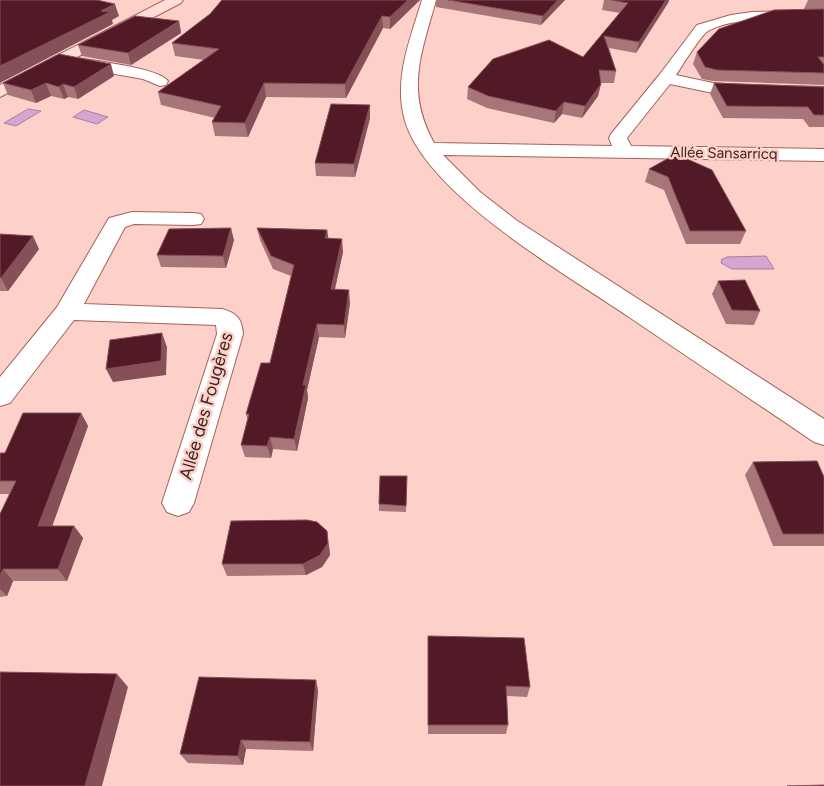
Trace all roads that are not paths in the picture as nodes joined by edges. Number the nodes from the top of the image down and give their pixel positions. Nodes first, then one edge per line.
1 (176, 0) edge
2 (429, 0) edge
3 (781, 7) edge
4 (824, 14) edge
5 (61, 60) junction
6 (666, 78) junction
7 (160, 81) dead end
8 (0, 92) edge
9 (824, 92) edge
10 (428, 150) junction
11 (623, 151) junction
12 (824, 155) edge
13 (193, 219) dead end
14 (67, 312) junction
15 (0, 396) edge
16 (824, 434) edge
17 (178, 503) dead end

1 - 5 street
2 - 10 street
3 - 4 street
3 - 6 street
5 - 7 street
5 - 8 street
6 - 9 street
6 - 11 street
10 - 11 street, Allée Sansarricq
10 - 16 street
11 - 12 street, Allée Sansarricq
13 - 14 street
14 - 15 street
14 - 17 street, Allée des Fougères

